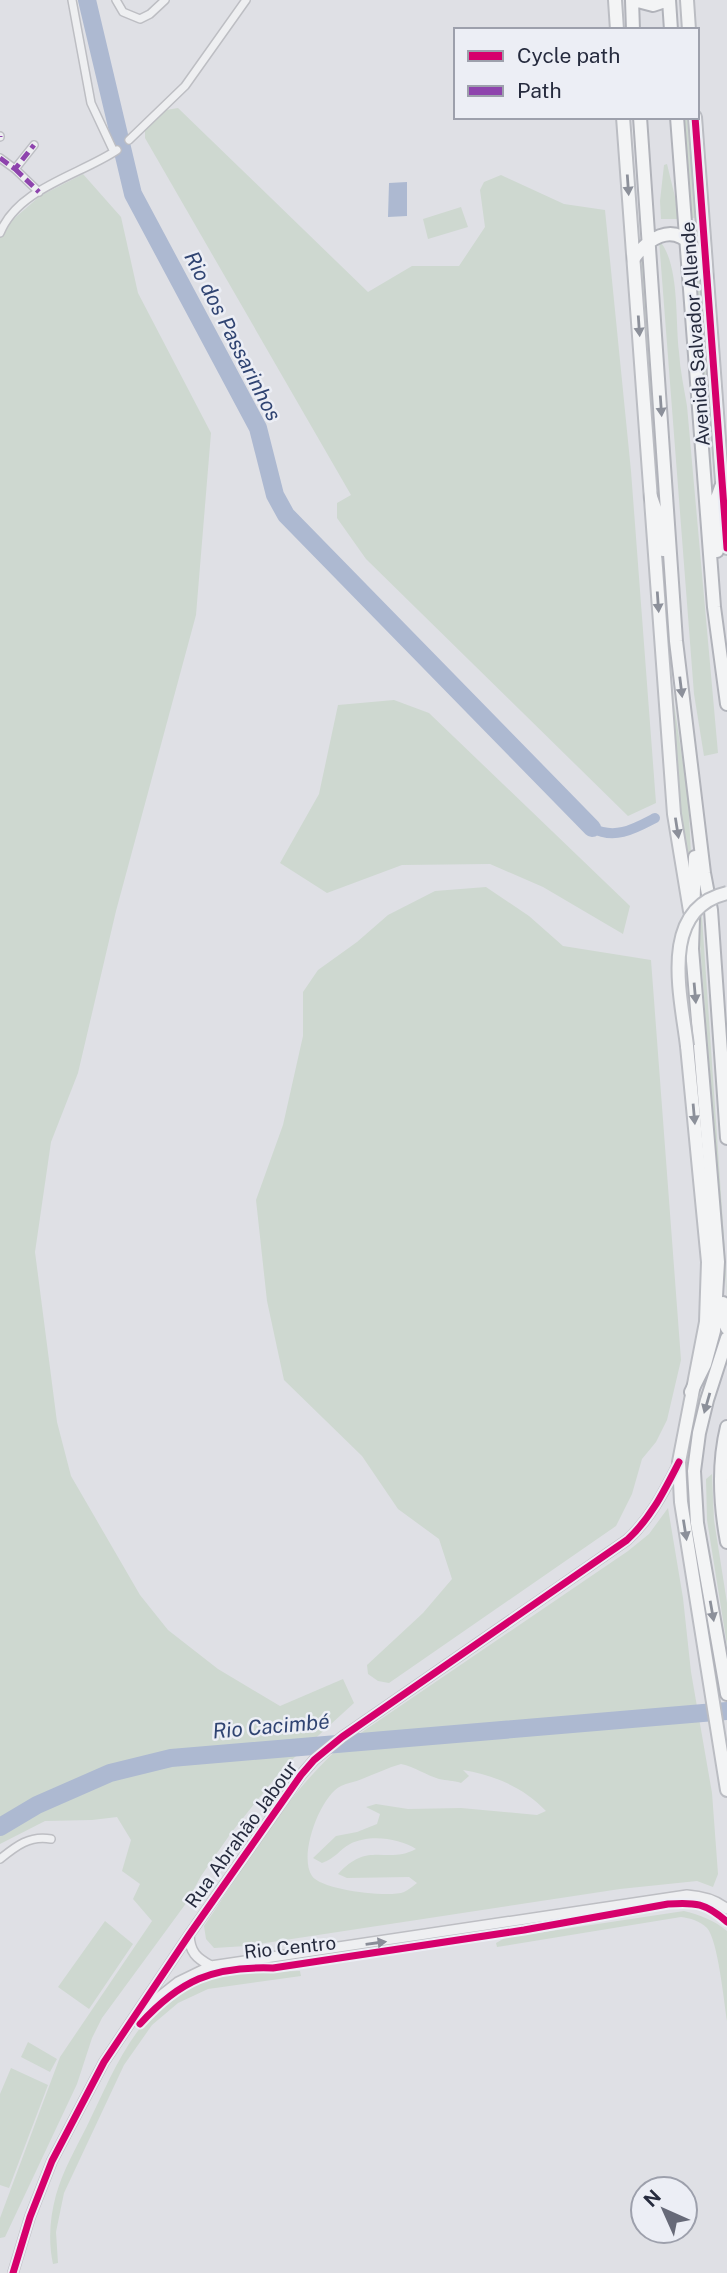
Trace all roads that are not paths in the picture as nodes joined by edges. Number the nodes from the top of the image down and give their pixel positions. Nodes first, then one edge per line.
1 (72, 0) edge
2 (116, 0) edge
3 (246, 0) edge
4 (615, 0) edge
5 (633, 0) edge
6 (669, 0) edge
7 (687, 0) edge
8 (164, 2) edge
9 (617, 28) edge
10 (633, 28) edge
11 (671, 28) edge
12 (689, 28) edge
13 (623, 119) edge
14 (640, 119) edge
15 (677, 119) edge
16 (695, 119) edge
17 (129, 140) dead end
18 (34, 145) dead end
19 (0, 158) edge
20 (15, 169) junction
21 (39, 192) junction
22 (1, 230) edge
23 (649, 240) junction
24 (687, 241) junction
25 (634, 258) junction
26 (706, 276) junction
27 (721, 487) junction
28 (651, 497) junction
29 (727, 548) edge
30 (673, 594) junction
31 (714, 607) junction
32 (727, 704) edge
33 (696, 812) junction
34 (727, 893) edge
35 (693, 925) junction
36 (727, 1138) edge
37 (718, 1262) junction
38 (727, 1328) edge
39 (727, 1338) edge
40 (691, 1392) junction
41 (727, 1427) edge
42 (679, 1462) junction
43 (727, 1542) edge
44 (727, 1694) edge
45 (727, 1790) edge
46 (51, 1839) dead end
47 (2, 1857) edge
48 (727, 1909) edge
49 (189, 1935) junction
50 (211, 1966) junction
51 (135, 2017) junction
52 (13, 2273) edge

1 - 21 street
2 - 8 street
3 - 17 street
4 - 9 main road
5 - 6 main road
5 - 10 main road
6 - 11 main road
7 - 12 main road
13 -> 25 main road, Avenida Salvador Allende
14 - 23 main road, Avenida Salvador Allende
15 - 24 main road, Avenida Salvador Allende
16 - 26 main road, Avenida Salvador Allende
18 - 20 street
19 - 20 street
20 - 21 street
21 - 22 street
23 - 24 main road
23 - 25 main road
23 -> 30 main road, Avenida Salvador Allende
24 - 26 main road
24 - 31 main road, Avenida Salvador Allende
25 -> 28 main road, Avenida Salvador Allende
26 - 27 main road, Avenida Salvador Allende
27 - 29 main road, Avenida Salvador Allende
27 - 31 main road
28 - 30 main road
28 -> 35 main road, Avenida Salvador Allende
30 -> 33 main road, Avenida Salvador Allende
31 - 32 main road, Avenida Salvador Allende
33 - 35 main road, Avenida Salvador Allende
33 - 36 main road, Avenida Salvador Allende
34 -> 40 main road, bridge
35 -> 37 main road, Avenida Salvador Allende
37 - 38 main road
37 - 40 main road
39 -> 44 main road
40 - 42 main road
41 - 43 main road
42 -> 45 main road
42 - 49 street, Rua Abrahão Jabour
46 - 47 street
50 -> 48 street, Rua Abrahão Jabour
49 - 50 street
49 - 51 street, Rua Abrahão Jabour
50 - 51 street, Rua Abrahão Jabour
51 - 52 street, Rua Abrahão Jabour

